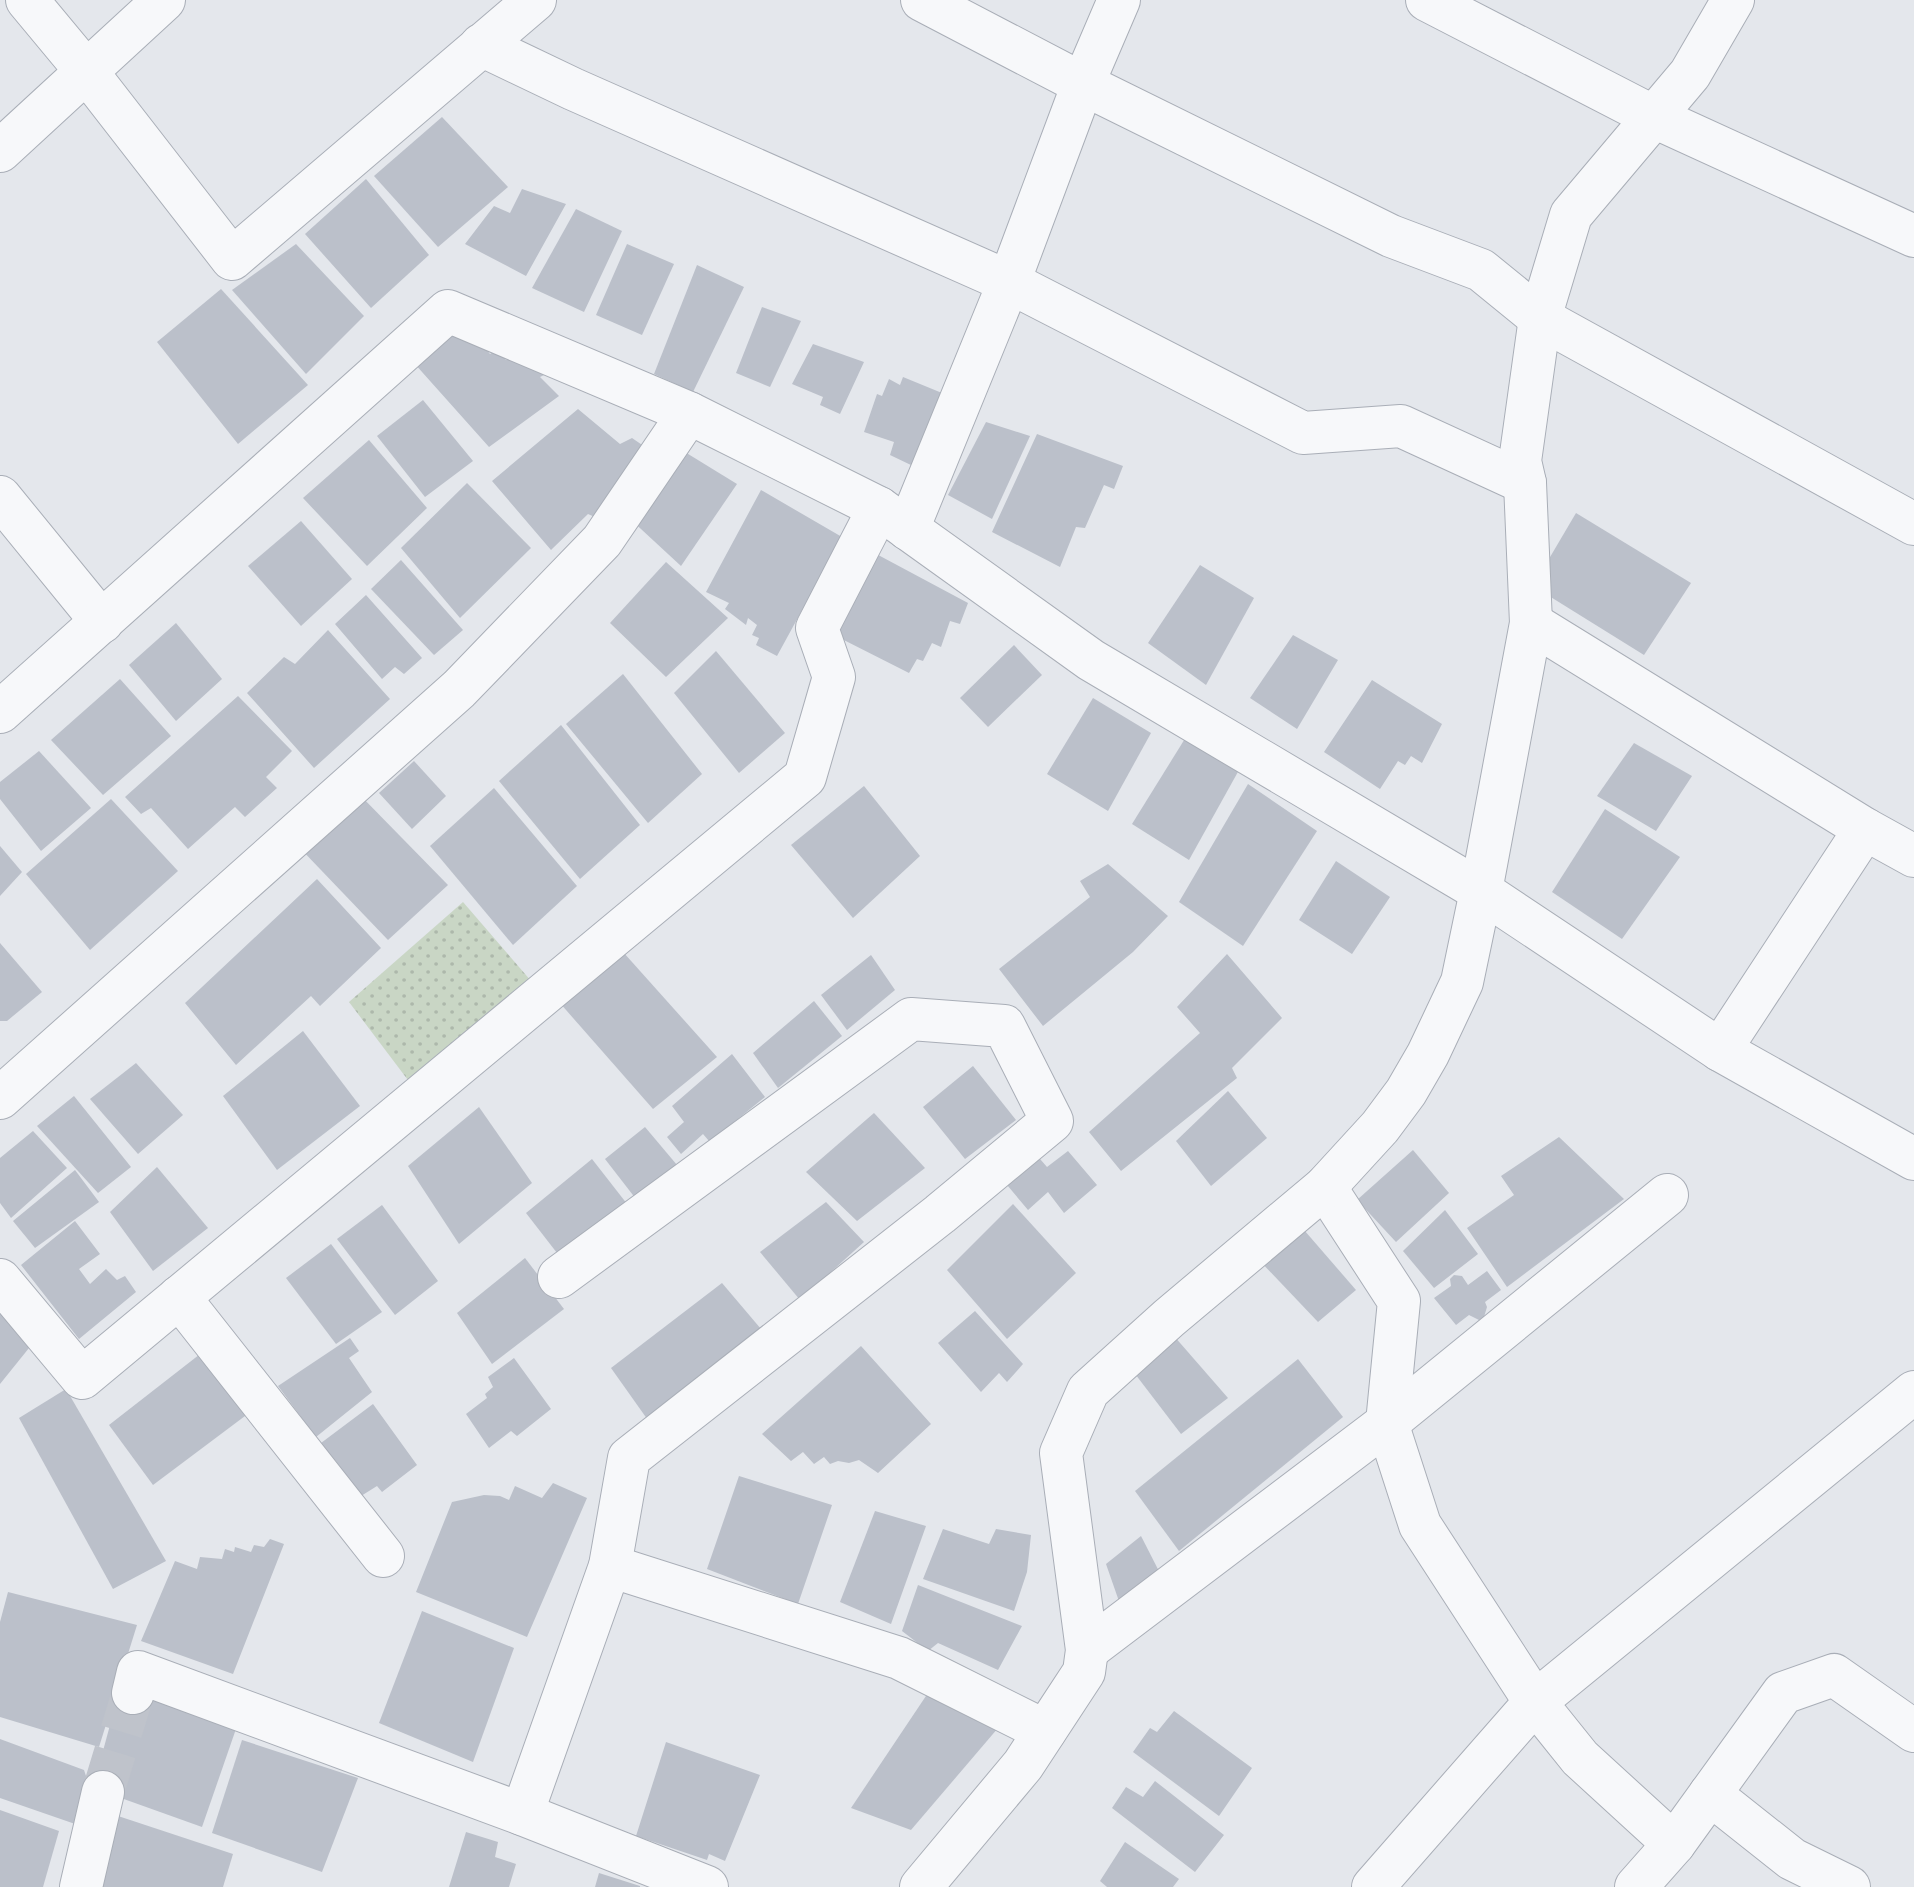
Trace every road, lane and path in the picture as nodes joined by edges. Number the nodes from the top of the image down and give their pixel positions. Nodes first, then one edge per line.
1 (27, 0) edge
2 (164, 0) edge
3 (535, 0) edge
4 (922, 0) edge
5 (1119, 0) edge
6 (1427, 0) edge
7 (1733, 0) edge
8 (481, 45) junction
9 (86, 71) junction
10 (1083, 84) junction
11 (1654, 117) junction
12 (0, 151) edge
13 (1914, 236) edge
14 (1009, 282) junction
15 (1540, 318) junction
16 (689, 413) junction
17 (1525, 483) junction
18 (0, 497) edge
19 (894, 519) junction
20 (1914, 524) edge
21 (102, 622) junction
22 (1531, 623) junction
23 (0, 712) edge
24 (1865, 829) junction
25 (1914, 856) edge
26 (1481, 891) junction
27 (1720, 1050) junction
28 (0, 1098) edge
29 (1914, 1159) edge
30 (1325, 1187) junction
31 (1667, 1195) dead end
32 (559, 1277) dead end
33 (0, 1280) edge
34 (179, 1297) junction
35 (1914, 1392) edge
36 (1387, 1423) junction
37 (383, 1556) dead end
38 (610, 1566) junction
39 (1087, 1650) junction
40 (133, 1693) tunnel mouth
41 (1535, 1702) junction
42 (1045, 1731) junction
43 (1914, 1731) edge
44 (103, 1792) tunnel mouth
45 (1710, 1794) junction
46 (522, 1814) junction
47 (1674, 1844) junction
48 (1785, 1873) edge
49 (81, 1887) edge
50 (707, 1887) edge
51 (921, 1887) edge
52 (1373, 1887) edge
53 (1636, 1887) edge
54 (1849, 1887) edge

1 - 9 street
2 - 9 street
3 - 8 street
4 - 10 street
5 - 10 street
6 - 11 street
7 - 11 street
8 - 9 street
8 - 14 street
9 - 12 street
10 - 14 street
10 - 15 street
11 - 13 street
11 - 15 street
14 - 17 street
14 - 19 street
15 - 17 street
15 - 20 street
16 - 19 street
16 - 21 street
16 - 28 street
17 - 22 street
18 - 21 street
19 - 26 street
19 - 34 street
21 - 23 street
22 - 24 street
22 - 26 street
24 - 25 street
24 - 27 street
26 - 27 street
26 - 30 street
27 - 29 street
30 - 36 street
30 - 39 street
31 - 36 street
32 - 38 street
33 - 34 street
34 - 37 street
35 - 41 street
36 - 39 street
36 - 41 street
38 - 42 street
38 - 46 street
39 - 42 street
40 - 46 street
41 - 47 street
41 - 52 street
42 - 51 street
43 - 45 street
44 - 49 street
45 - 47 street
45 - 48 street
46 - 50 street
47 - 53 street
48 - 54 street

